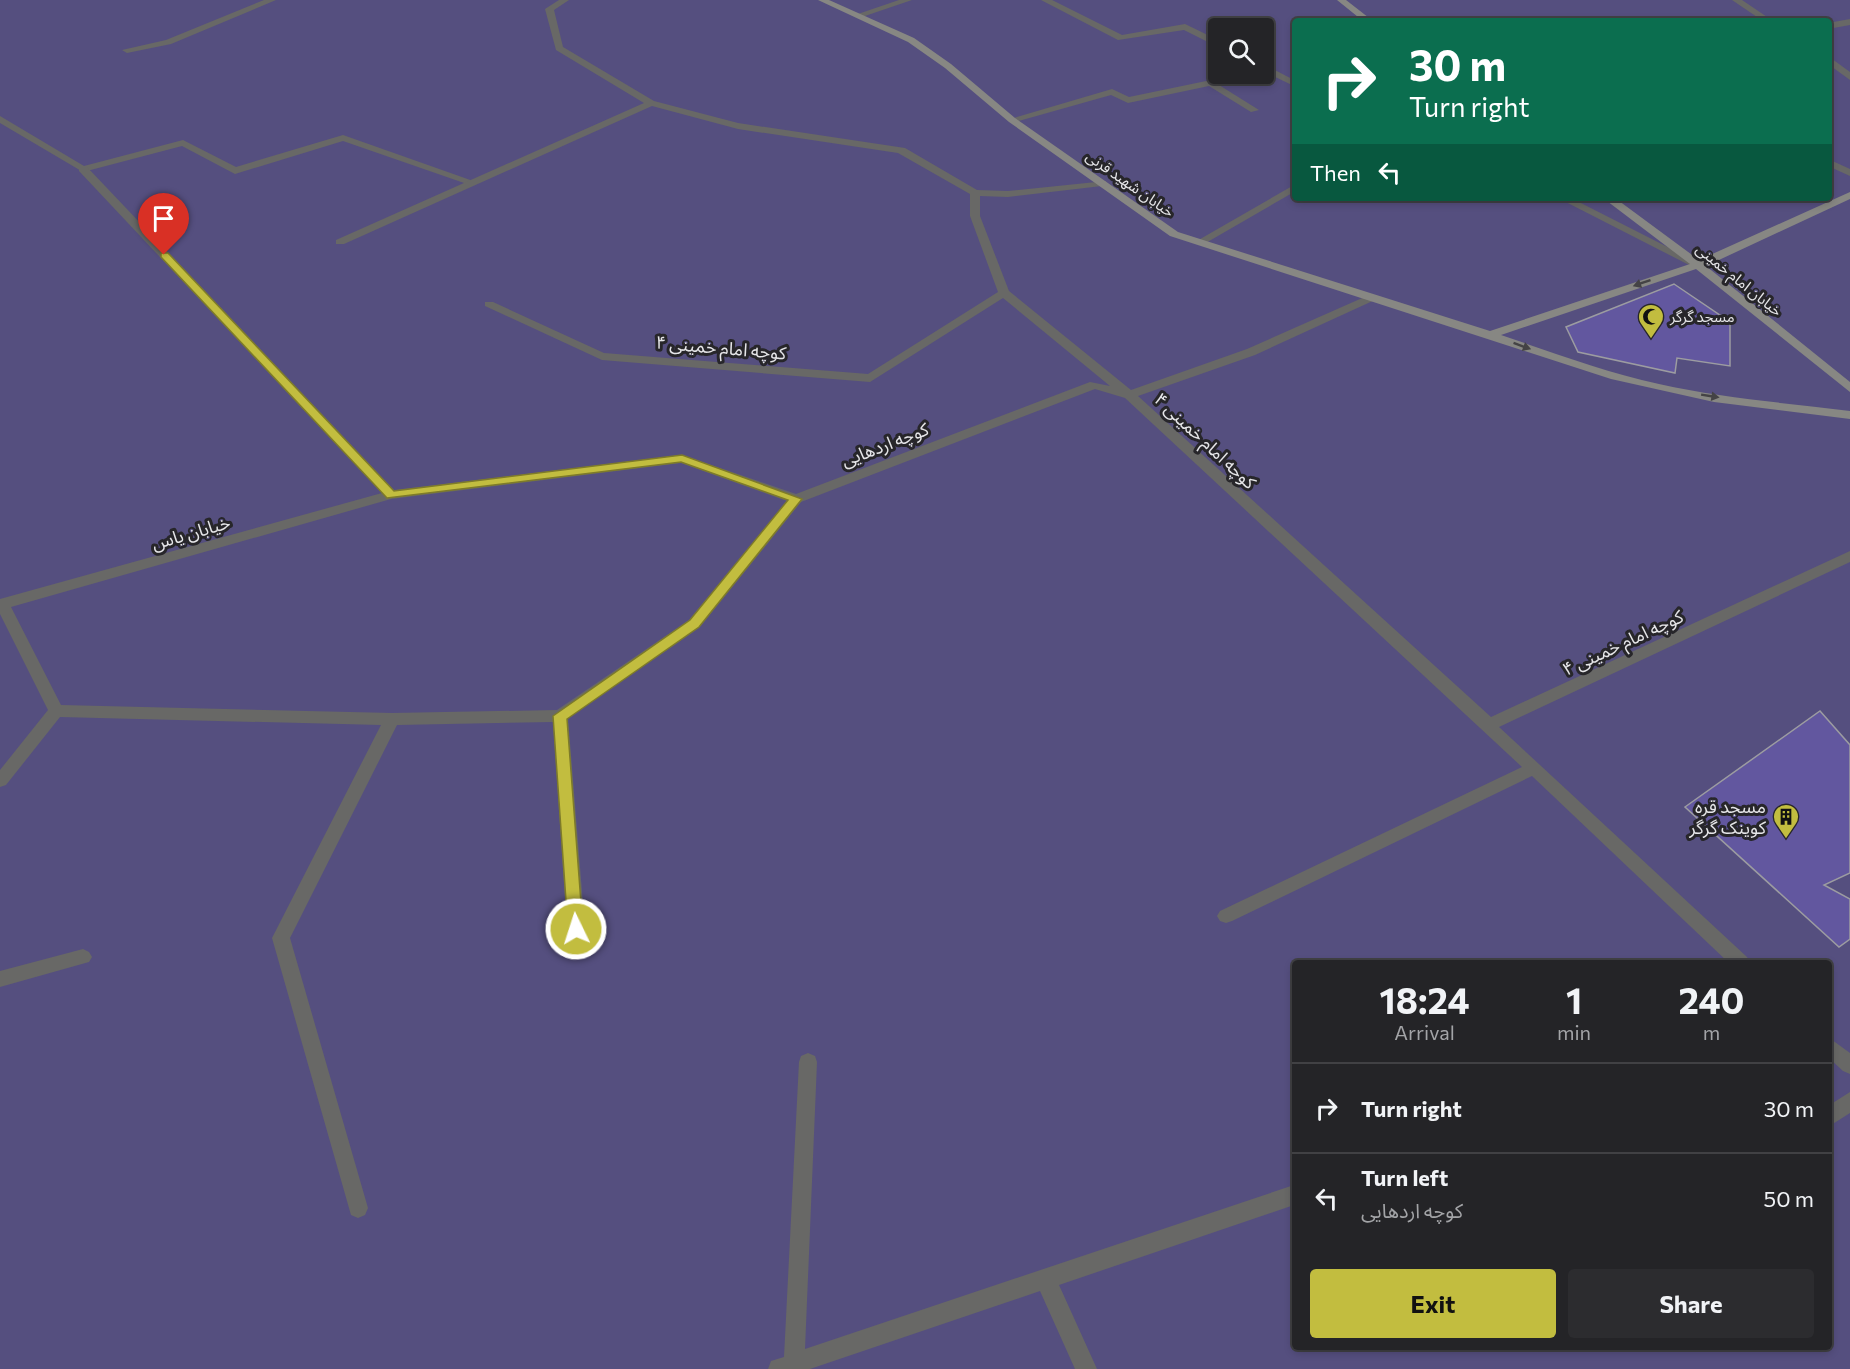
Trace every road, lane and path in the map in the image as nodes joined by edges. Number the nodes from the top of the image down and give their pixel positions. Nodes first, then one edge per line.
1 (272, 0) edge
2 (565, 0) edge
3 (822, 0) edge
4 (908, 0) edge
5 (1045, 0) edge
6 (1341, 0) edge
7 (1736, 0) edge
8 (859, 15) junction
9 (1365, 18) edge
10 (1763, 18) edge
11 (1850, 22) edge
12 (1832, 25) edge
13 (1208, 39) edge
14 (127, 50) dead end
15 (1832, 62) edge
16 (1274, 73) edge
17 (1850, 77) edge
18 (1292, 82) edge
19 (651, 103) junction
20 (1254, 110) dead end
21 (0, 119) edge
22 (1012, 120) junction
23 (1832, 164) edge
24 (83, 169) junction
25 (1850, 173) edge
26 (471, 183) junction
27 (1101, 183) junction
28 (1292, 189) edge
29 (975, 193) junction
30 (1850, 195) edge
31 (1569, 201) edge
32 (1612, 201) edge
33 (340, 242) dead end
34 (1200, 243) junction
35 (1698, 265) junction
36 (1004, 293) junction
37 (1372, 297) junction
38 (489, 304) dead end
39 (1490, 334) junction
40 (1850, 388) edge
41 (1129, 395) junction
42 (1850, 415) edge
43 (391, 495) junction
44 (796, 499) junction
45 (1850, 556) edge
46 (1, 604) edge
47 (56, 711) junction
48 (1474, 712) junction
49 (560, 716) junction
50 (392, 719) junction
51 (1534, 768) junction
52 (0, 781) edge
53 (1226, 916) dead end
54 (576, 929) dead end
55 (83, 957) dead end
56 (1738, 960) edge
57 (0, 979) edge
58 (1832, 1049) edge
59 (808, 1062) dead end
60 (1850, 1065) edge
61 (1850, 1101) edge
62 (1832, 1115) edge
63 (1292, 1196) edge
64 (358, 1208) dead end
65 (1046, 1280) junction
66 (788, 1368) edge
67 (1086, 1369) edge

1 - 14 street
2 - 19 street
3 - 8 main road, خیابان شهید قرنی
4 - 8 street
5 - 13 street
6 - 9 main road
7 - 10 street
8 - 22 main road, خیابان شهید قرنی
11 - 12 street
15 - 17 street
16 - 18 street
19 - 26 street
19 - 29 street
20 - 22 street
21 - 24 street
22 - 27 main road, خیابان شهید قرنی
23 - 25 street
24 - 26 street
24 - 43 street
26 - 33 street
27 - 29 street
27 - 34 main road, خیابان شهید قرنی
28 - 34 street
29 - 36 street
30 - 35 main road
31 - 35 street
32 - 35 main road, خیابان امام خمینی
34 - 37 main road, خیابان شهید قرنی
35 -> 39 main road
35 - 40 main road, خیابان امام خمینی
36 - 38 street, کوچه امام خمینی ۴
36 - 41 street, کوچه امام خمینی ۴
37 - 39 main road, خیابان شهید قرنی
37 - 41 street
39 -> 42 main road, خیابان شهید قرنی
41 - 44 street, کوچه اردهایی
41 - 48 street, کوچه امام خمینی ۴
43 - 44 street
43 - 46 street, خیابان یاس
44 - 49 street
45 - 48 street, کوچه امام خمینی ۴
46 - 47 street
47 - 50 street
47 - 52 street
48 - 51 street
49 - 50 street
49 - 54 street
50 - 64 street
51 - 53 street
51 - 56 street
55 - 57 street
58 - 60 street
59 - 66 street
61 - 62 street
63 - 65 street
65 - 66 street
65 - 67 street

